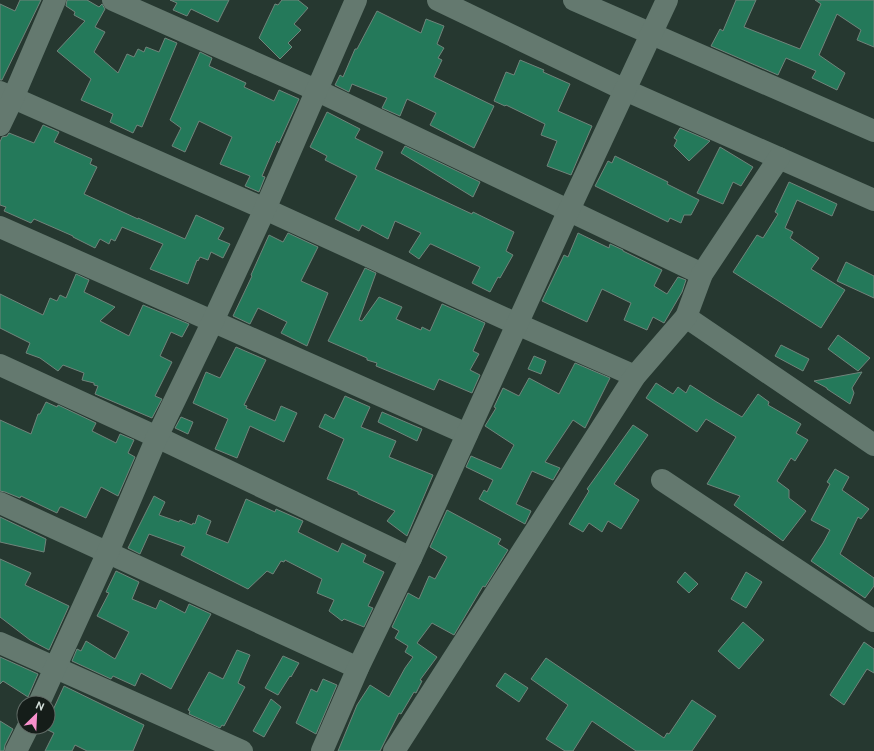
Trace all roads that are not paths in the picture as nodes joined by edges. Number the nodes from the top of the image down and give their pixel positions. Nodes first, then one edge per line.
1 (55, 0) edge
2 (113, 0) edge
3 (356, 0) edge
4 (438, 0) edge
5 (574, 0) edge
6 (666, 0) edge
7 (651, 34) junction
8 (316, 90) junction
9 (625, 90) junction
10 (6, 95) edge
11 (0, 125) edge
12 (874, 131) edge
13 (779, 158) junction
14 (874, 200) edge
15 (265, 208) junction
16 (569, 210) junction
17 (0, 227) edge
18 (702, 274) junction
19 (686, 317) junction
20 (213, 321) junction
21 (517, 324) junction
22 (0, 365) edge
23 (634, 376) junction
24 (467, 434) junction
25 (157, 437) junction
26 (874, 445) edge
27 (662, 480) dead end
28 (0, 503) edge
29 (108, 552) junction
30 (411, 558) junction
31 (874, 620) edge
32 (0, 643) edge
33 (55, 667) junction
34 (358, 668) junction
35 (43, 695) edge
36 (24, 735) edge
37 (16, 751) edge
38 (242, 751) edge
39 (322, 751) edge
40 (394, 751) edge

1 - 10 street
2 - 8 street
3 - 8 street
4 - 9 street
5 - 7 street
6 - 7 street
7 - 9 street
7 - 12 street
8 - 15 street
8 - 16 street
9 - 13 street
9 - 16 street
10 - 11 street
10 - 15 street
13 - 14 street
13 - 18 street
15 - 20 street
15 - 21 street
16 - 18 street
16 - 21 street
17 - 20 street
18 - 19 street
19 - 23 street
19 - 26 street
20 - 24 street
20 - 25 street
21 - 23 street
21 - 24 street
22 - 25 street
23 - 40 street
24 - 30 street
25 - 29 street
25 - 30 street
27 - 31 street
28 - 29 street
29 - 33 street
29 - 34 street
30 - 34 street
32 - 33 street
33 - 35 street
33 - 38 street
34 - 39 street
36 - 37 street

